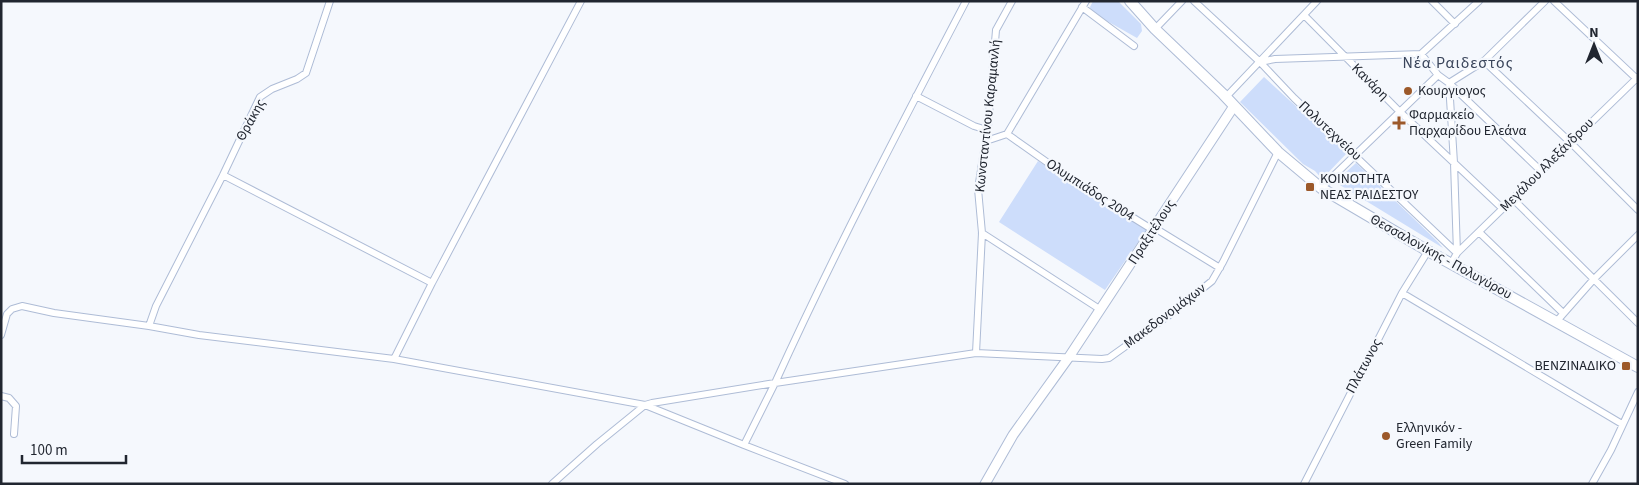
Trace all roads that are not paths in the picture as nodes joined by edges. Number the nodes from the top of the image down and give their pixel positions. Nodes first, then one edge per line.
1 (330, 1) edge
2 (581, 1) edge
3 (966, 1) edge
4 (1012, 1) edge
5 (1130, 1) edge
6 (1182, 1) edge
7 (1194, 1) edge
8 (1317, 1) edge
9 (1432, 1) edge
10 (1479, 1) edge
11 (1544, 1) edge
12 (1554, 1) edge
13 (1084, 4) edge
14 (1304, 15) junction
15 (1454, 24) junction
16 (1155, 29) junction
17 (1134, 46) dead end
18 (1421, 54) junction
19 (1346, 56) junction
20 (1484, 61) junction
21 (1260, 62) junction
22 (1438, 76) junction
23 (1637, 78) edge
24 (1449, 83) junction
25 (916, 96) junction
26 (1226, 97) junction
27 (1234, 106) junction
28 (1399, 111) junction
29 (987, 130) junction
30 (1007, 134) junction
31 (986, 141) junction
32 (1570, 142) junction
33 (1278, 152) junction
34 (1355, 155) junction
35 (1454, 163) junction
36 (1541, 172) junction
37 (223, 174) junction
38 (1321, 188) junction
39 (1513, 199) junction
40 (1503, 208) junction
41 (1638, 210) edge
42 (1153, 230) junction
43 (1480, 232) junction
44 (982, 233) junction
45 (1638, 235) edge
46 (1428, 251) junction
47 (1457, 253) junction
48 (1451, 264) junction
49 (1220, 268) junction
50 (1593, 280) junction
51 (432, 283) junction
52 (1402, 293) junction
53 (1101, 310) junction
54 (1560, 317) junction
55 (1638, 323) edge
56 (149, 326) junction
57 (1, 335) edge
58 (976, 353) junction
59 (1070, 357) junction
60 (394, 359) junction
61 (1638, 367) edge
62 (775, 383) junction
63 (1638, 392) edge
64 (1, 396) edge
65 (645, 405) junction
66 (1622, 424) junction
67 (14, 434) dead end
68 (744, 446) junction
69 (552, 484) edge
70 (845, 484) edge
71 (985, 484) edge
72 (1304, 484) edge
73 (1592, 484) edge

1 - 37 street, Θράκης
2 - 51 street
3 - 25 street
4 - 29 street, Κωνσταντίνου Καραμανλή
5 - 16 main road, Θεσσαλονίκης - Πολυγύρου
6 - 16 street
7 - 21 street, Πολυτεχνείου
8 - 14 street
9 - 15 street
10 - 15 street
11 - 20 street
12 - 23 street
13 - 17 street
13 - 30 street
14 - 19 street, Κανάρη
14 - 21 street
15 - 18 street
16 - 26 main road, Θεσσαλονίκης - Πολυγύρου
18 - 19 street
18 - 22 street
19 - 21 street
19 - 28 street, Κανάρη
20 - 24 street
20 - 32 street
21 - 26 street
21 - 34 street, Πολυτεχνείου
22 - 24 street
22 - 28 street
23 - 32 street, Μεγάλου Αλεξάνδρου
24 - 35 street
24 - 36 street
25 - 29 street
25 - 62 street
26 - 27 main road, Θεσσαλονίκης - Πολυγύρου
27 - 33 main road, Θεσσαλονίκης - Πολυγύρου
27 - 42 street, Πραξιτέλους
28 - 34 street
28 - 35 street, Κανάρη
29 - 31 street, Κωνσταντίνου Καραμανλή
30 - 31 street
30 - 42 street, Ολυμπιάδος 2004
31 - 44 street, Κωνσταντίνου Καραμανλή
32 - 36 street, Μεγάλου Αλεξάνδρου
32 - 41 street
33 - 38 main road, Θεσσαλονίκης - Πολυγύρου
33 - 49 street, Μακεδονομάχων
34 - 38 street
34 - 47 street, Πολυτεχνείου
35 - 40 street, Κανάρη
35 - 47 street
36 - 39 street, Μεγάλου Αλεξάνδρου
37 - 51 street
37 - 56 street, Θράκης
38 - 46 main road, Θεσσαλονίκης - Πολυγύρου
39 - 40 street, Μεγάλου Αλεξάνδρου
39 - 50 street
40 - 43 street, Μεγάλου Αλεξάνδρου
42 - 49 street, Ολυμπιάδος 2004
42 - 53 street, Πραξιτέλους
43 - 47 street, Μεγάλου Αλεξάνδρου
43 - 54 street
44 - 53 street
44 - 58 street, Κωνσταντίνου Καραμανλή
45 - 50 street
46 - 48 main road, Θεσσαλονίκης - Πολυγύρου
46 - 52 street, Πλάτωνος
47 - 48 street
48 - 54 main road, Θεσσαλονίκης - Πολυγύρου
49 - 59 street, Μακεδονομάχων
50 - 54 street
50 - 55 street
51 - 60 street
52 - 66 street
52 - 72 street, Πλάτωνος
53 - 59 street, Πραξιτέλους
54 - 61 main road, Θεσσαλονίκης - Πολυγύρου
56 - 57 street
56 - 60 street
58 - 59 street, Μακεδονομάχων
58 - 62 street, Μακεδονομάχων
59 - 71 street, Πραξιτέλους
60 - 65 street
62 - 65 street, Μακεδονομάχων
62 - 68 street
63 - 66 street
64 - 67 street
65 - 68 street
65 - 69 street
66 - 73 street
68 - 70 street

